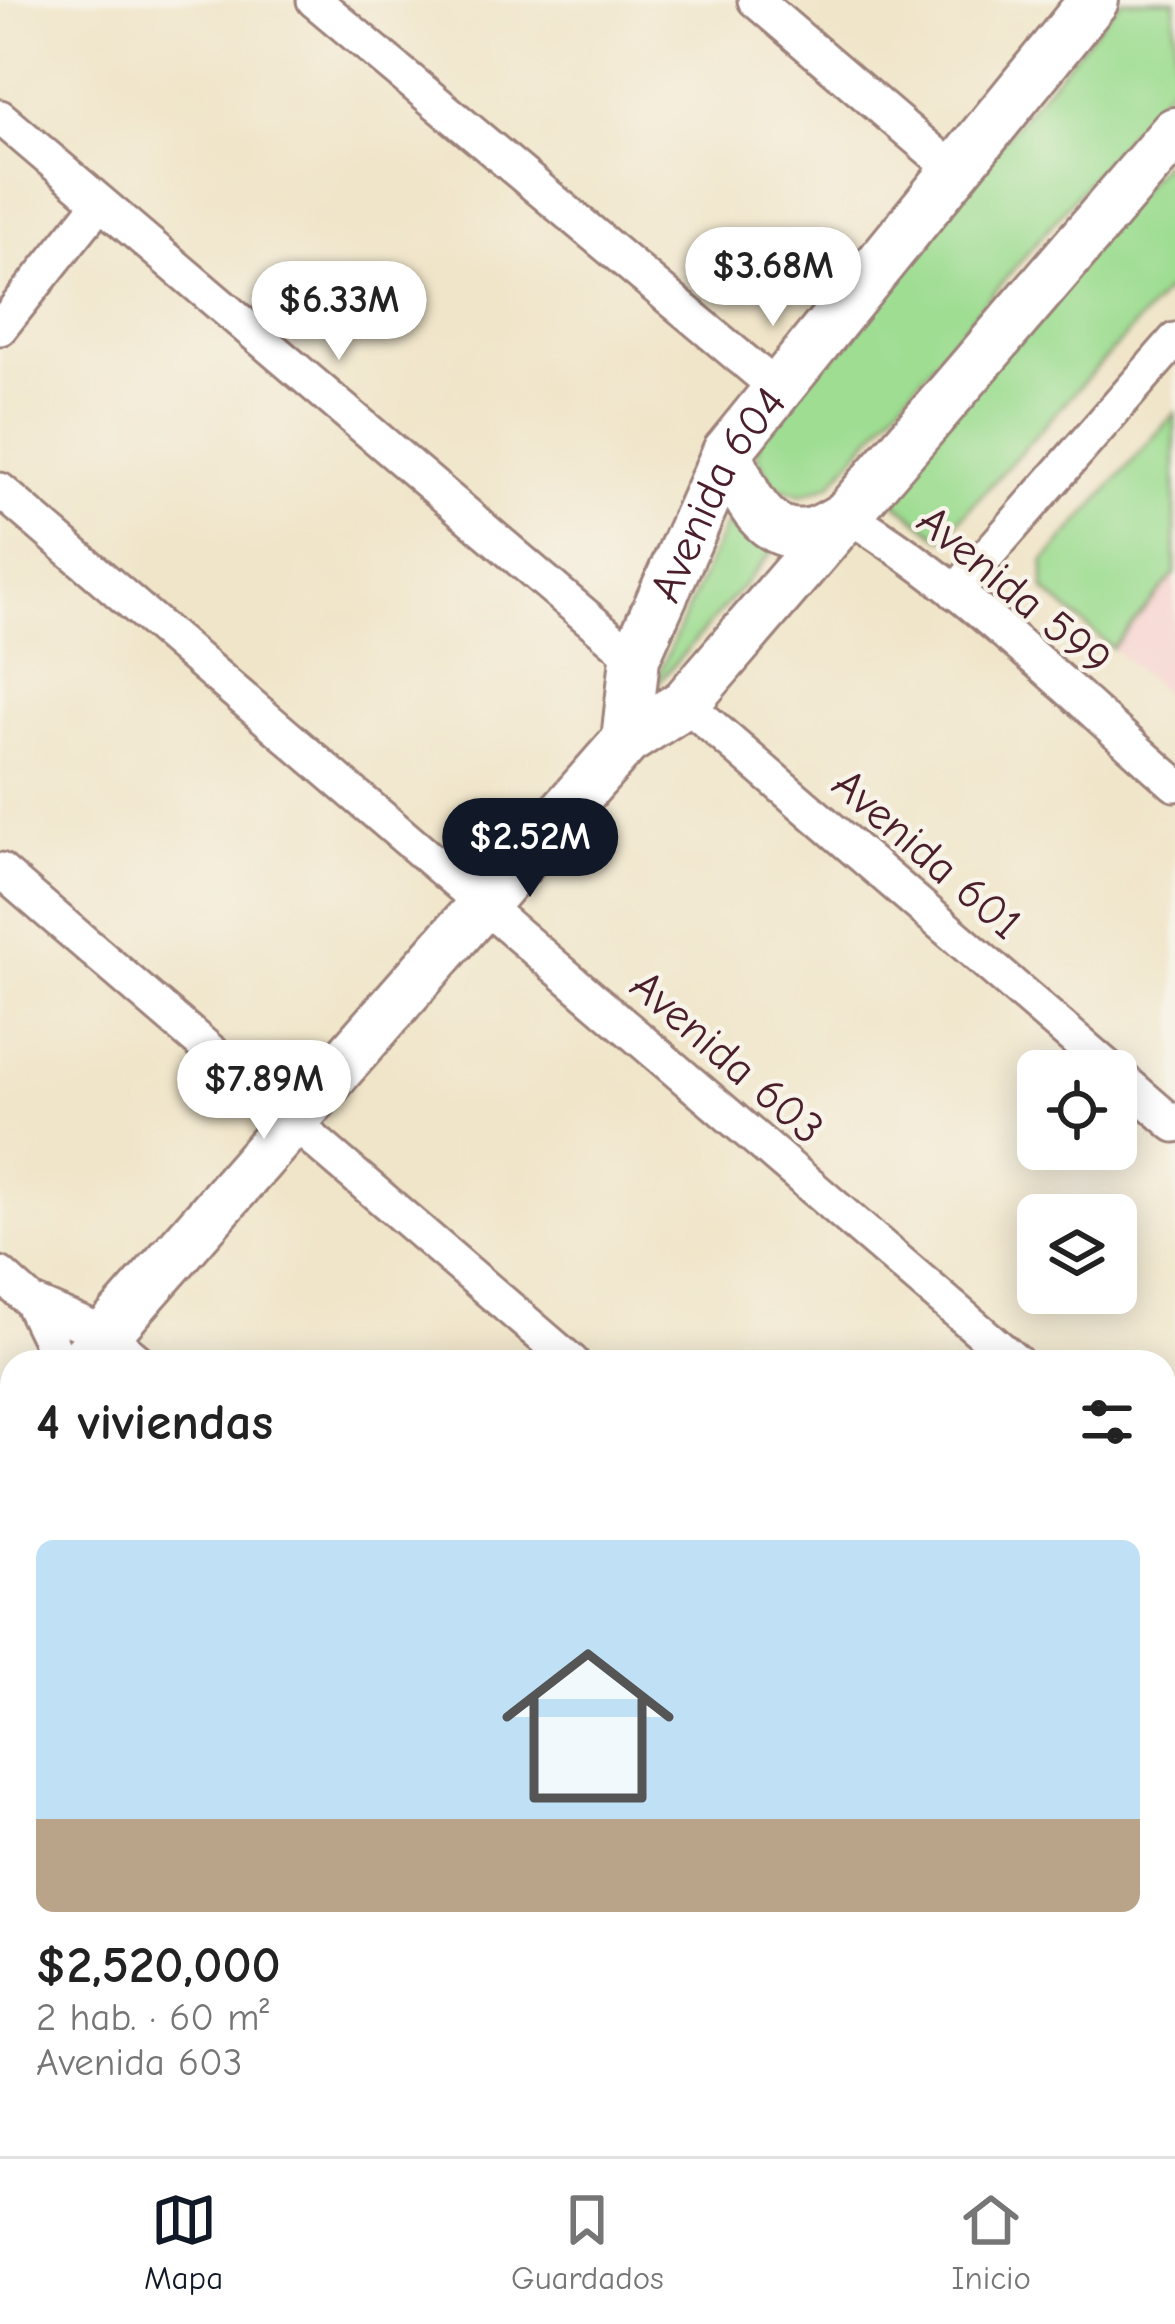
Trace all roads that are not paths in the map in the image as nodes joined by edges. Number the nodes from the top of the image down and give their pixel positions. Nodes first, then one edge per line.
1 (314, 0) edge
2 (755, 0) edge
3 (1094, 0) edge
4 (0, 117) edge
5 (1175, 132) edge
6 (955, 171) junction
7 (99, 204) junction
8 (0, 328) edge
9 (1175, 340) edge
10 (778, 389) junction
11 (727, 452) junction
12 (0, 490) edge
13 (847, 515) junction
14 (955, 592) junction
15 (635, 658) junction
16 (685, 703) junction
17 (626, 740) junction
18 (1175, 784) edge
19 (0, 870) edge
20 (481, 903) junction
21 (1087, 1050) edge
22 (1137, 1093) edge
23 (291, 1120) junction
24 (1175, 1125) edge
25 (0, 1274) edge
26 (31, 1302) junction
27 (53, 1350) edge
28 (104, 1350) edge
29 (111, 1350) edge
30 (558, 1350) edge
31 (1002, 1350) edge

1 - 10 street
2 - 6 street
3 - 6 street, Avenida 604
4 - 7 street
5 - 13 street, Avenida 604
6 - 10 street, Avenida 604
7 - 8 street
7 - 15 street
9 - 14 street
10 - 11 street, Avenida 604
11 - 13 street
11 - 15 street, Avenida 604
12 - 20 street, Avenida 603
13 - 14 street, Avenida 599
13 - 16 street, Avenida 604
14 - 18 street, Avenida 599
15 - 17 street, Avenida 604
16 - 17 street, Avenida 604
16 - 21 street, Avenida 601
17 - 20 street, Avenida 604
19 - 23 street
20 - 23 street, Avenida 604
20 - 31 street, Avenida 603
22 - 24 street, Avenida 601
23 - 29 street, Avenida 604
23 - 30 street
25 - 26 street
26 - 27 street
26 - 28 street

